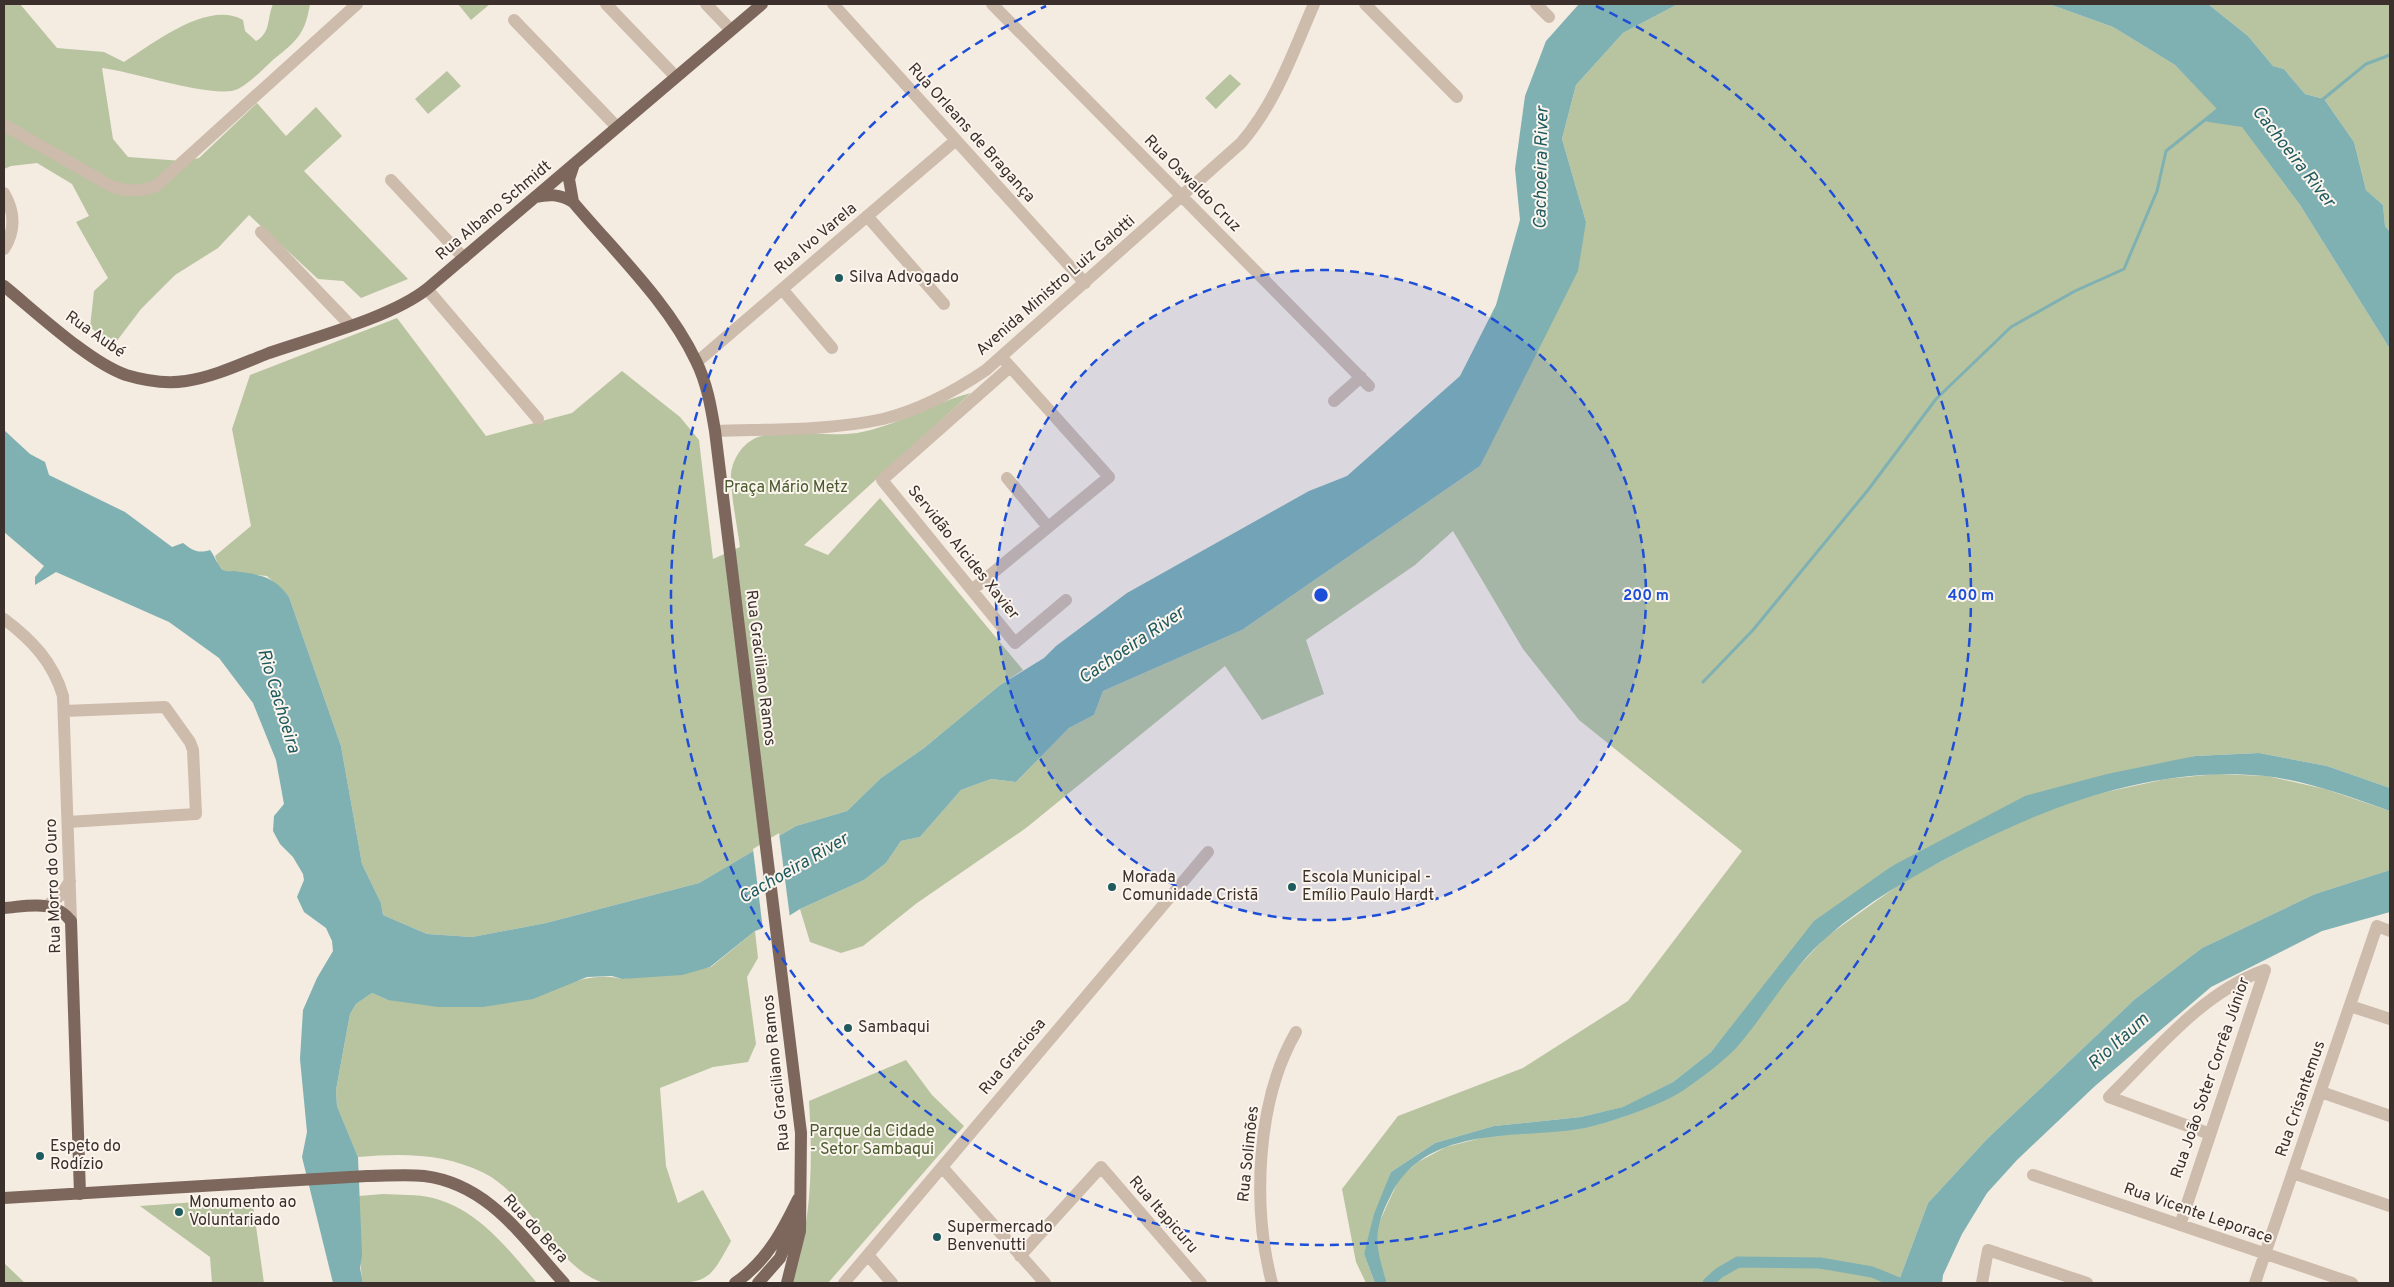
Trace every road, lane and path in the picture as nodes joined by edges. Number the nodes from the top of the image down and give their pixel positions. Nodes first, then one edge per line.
1 (357, 4) edge
2 (606, 4) edge
3 (706, 4) edge
4 (762, 4) edge
5 (833, 4) edge
6 (992, 4) edge
7 (1314, 4) edge
8 (1365, 4) edge
9 (1536, 4) edge
10 (1549, 17) dead end
11 (514, 20) dead end
12 (731, 30) junction
13 (676, 77) junction
14 (1456, 97) dead end
15 (4, 125) edge
16 (618, 127) junction
17 (956, 140) junction
18 (574, 164) junction
19 (391, 180) dead end
20 (4, 193) edge
21 (1182, 196) junction
22 (535, 197) junction
23 (573, 202) junction
24 (867, 216) junction
25 (261, 232) dead end
26 (4, 249) edge
27 (464, 258) junction
28 (1086, 284) junction
29 (4, 286) edge
30 (427, 289) junction
31 (782, 289) junction
32 (944, 304) dead end
33 (350, 325) junction
34 (832, 348) dead end
35 (696, 362) junction
36 (1006, 362) junction
37 (208, 375) joint
38 (1334, 401) dead end
39 (538, 418) dead end
40 (715, 431) junction
41 (1007, 478) dead end
42 (1048, 527) junction
43 (972, 590) junction
44 (1066, 600) dead end
45 (4, 619) edge
46 (64, 710) junction
47 (68, 822) junction
48 (1208, 852) dead end
49 (70, 881) junction
50 (48, 905) junction
51 (4, 908) edge
52 (71, 921) junction
53 (2390, 930) edge
54 (2350, 1006) junction
55 (2390, 1019) edge
56 (1296, 1032) dead end
57 (2321, 1092) junction
58 (2390, 1116) edge
59 (2210, 1134) junction
60 (942, 1167) junction
61 (2293, 1173) junction
62 (79, 1175) junction
63 (2033, 1175) dead end
64 (802, 1181) junction
65 (106, 1192) junction
66 (80, 1194) junction
67 (63, 1195) junction
68 (4, 1198) edge
69 (798, 1199) junction
70 (2390, 1206) edge
71 (2180, 1224) junction
72 (2265, 1254) junction
73 (868, 1255) junction
74 (1020, 1256) junction
75 (564, 1283) edge
76 (735, 1283) edge
77 (758, 1283) edge
78 (787, 1283) edge
79 (844, 1283) edge
80 (892, 1283) edge
81 (1044, 1283) edge
82 (1201, 1283) edge
83 (1272, 1283) edge
84 (1982, 1283) edge
85 (2087, 1283) edge
86 (2255, 1283) edge
87 (2352, 1283) edge

1 - 15 street
2 - 13 street
3 - 12 street
4 - 12 main road, Rua Albano Schmidt
5 - 17 street, Rua Orleans de Bragança
6 - 21 street, Rua Oswaldo Cruz
7 - 21 street, Avenida Ministro Luiz Galotti
8 - 14 street
9 - 10 street
11 - 16 street
12 - 13 main road, Rua Albano Schmidt
13 - 16 main road, Rua Albano Schmidt
16 - 18 main road, Rua Albano Schmidt
17 - 24 street, Rua Ivo Varela
17 - 28 street, Rua Orleans de Bragança
18 - 22 main road, Rua Albano Schmidt
18 - 23 main road
19 - 27 street
20 - 26 street
21 - 28 street, Avenida Ministro Luiz Galotti
21 - 38 street, Rua Oswaldo Cruz
22 - 23 main road
22 - 27 main road, Rua Albano Schmidt
23 - 35 main road, Rua Graciliano Ramos
24 - 31 street, Rua Ivo Varela
24 - 32 street
25 - 33 street
27 - 30 main road, Rua Albano Schmidt
28 - 36 street, Avenida Ministro Luiz Galotti
29 - 37 main road, Rua Aubé
30 - 33 main road, Rua Albano Schmidt
30 - 39 street
31 - 34 street
31 - 35 street, Rua Ivo Varela
33 - 37 main road, Rua Albano Schmidt
35 - 40 main road, Rua Graciliano Ramos
36 - 40 street, Avenida Ministro Luiz Galotti
36 - 42 street
36 - 43 street, Servidão Alcides Xavier
40 - 64 main road, Rua Graciliano Ramos
41 - 42 street
42 - 43 street
43 - 44 street, Servidão Alcides Xavier
45 - 46 street, Rua Morro do Ouro
46 - 47 street, Rua Morro do Ouro
46 - 47 street
47 - 49 street, Rua Morro do Ouro
48 - 60 street, Rua Graciosa
49 - 50 street
49 - 52 street, Rua Morro do Ouro
50 - 51 main road
50 - 52 main road
52 - 62 main road, Rua Morro do Ouro
53 - 54 street, Rua Crisantemus
54 - 55 street
54 - 57 street, Rua Crisantemus
56 - 83 street, Rua Solimões
57 - 58 street
57 - 61 street, Rua Crisantemus
59 - 59 street, Rua João Soter Corrêa Júnior
59 - 71 street, Rua João Soter Corrêa Júnior
60 - 73 street, Rua Graciosa
60 - 74 street
61 - 70 street
61 - 72 street, Rua Crisantemus
62 - 65 main road
62 - 66 main road, Rua Morro do Ouro
62 - 67 main road
63 - 71 street, Rua Vicente Leporace
64 - 69 main road, Rua Graciliano Ramos
64 - 78 main road, Rua Graciliano Ramos
65 - 66 main road, Rua do Bera
65 - 75 main road, Rua do Bera
66 - 67 main road, Rua do Bera
67 - 68 main road, Rua do Bera
69 - 76 main road
69 - 77 main road, Rua Graciliano Ramos
71 - 72 street, Rua Vicente Leporace
72 - 86 street, Rua Crisantemus
72 - 87 street, Rua Vicente Leporace
73 - 79 street, Rua Graciosa
73 - 80 street
74 - 81 street
74 - 82 street, Rua Itapicuru
84 - 85 street

